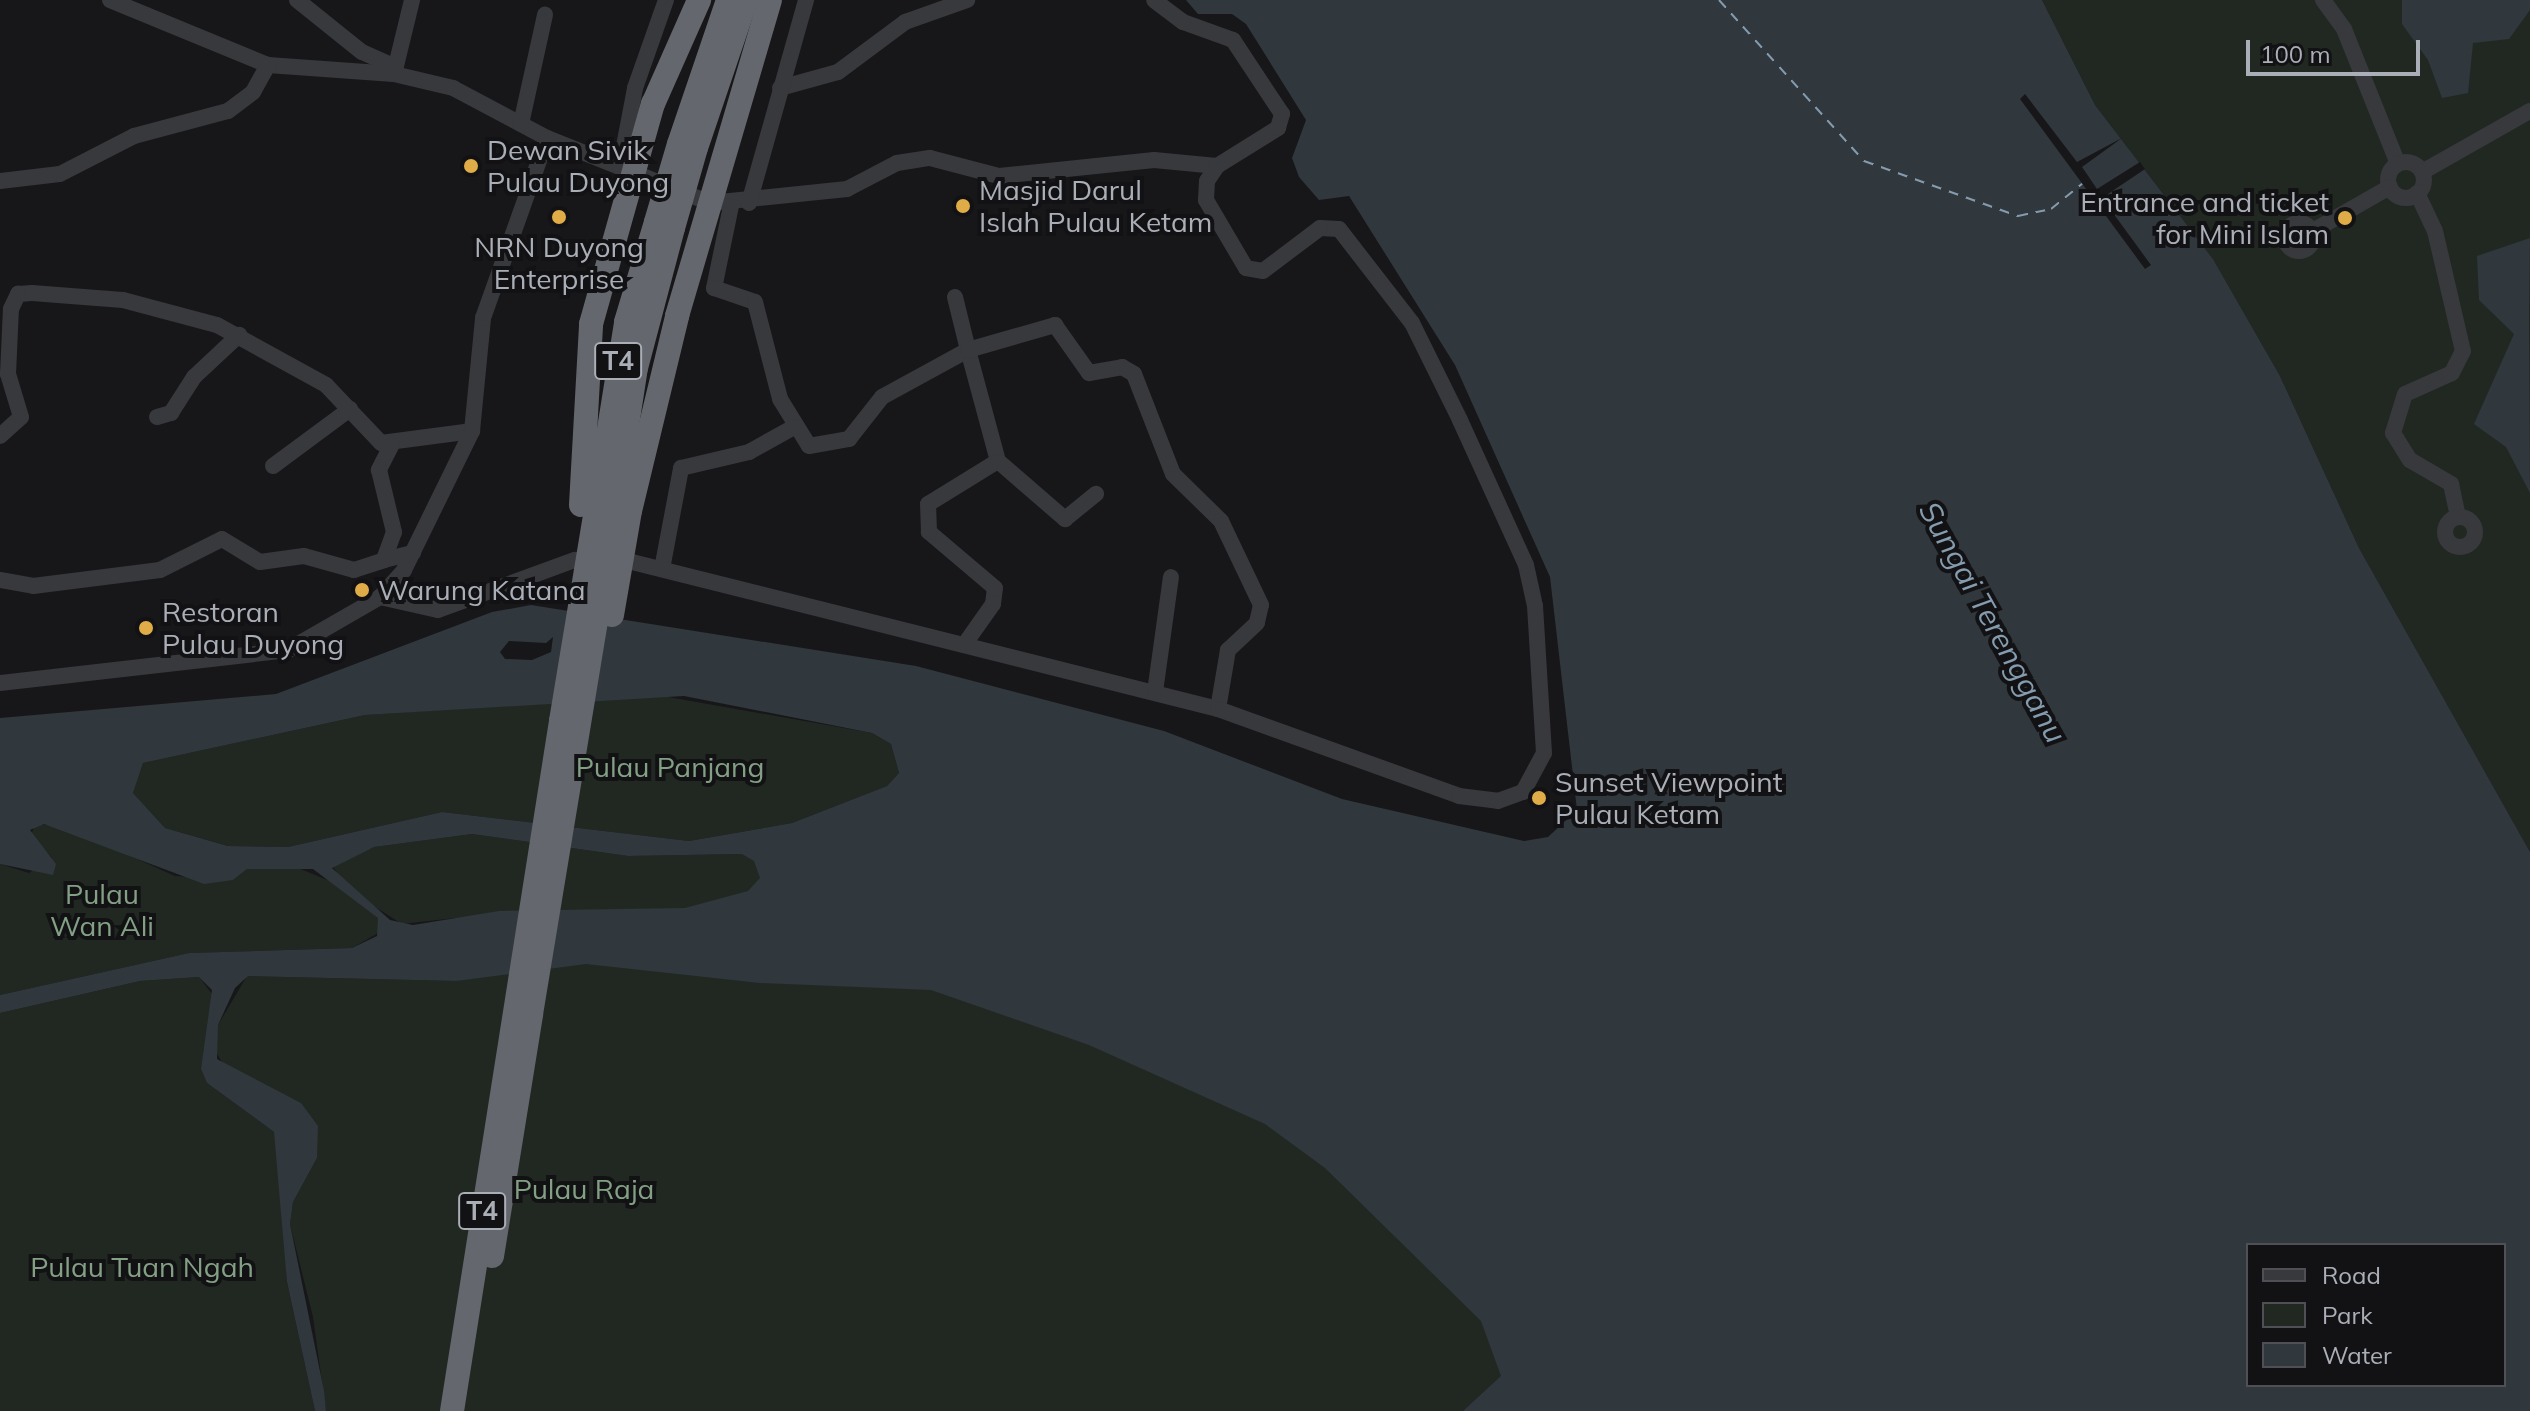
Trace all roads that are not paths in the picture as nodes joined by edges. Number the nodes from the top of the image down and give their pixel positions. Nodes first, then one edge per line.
1 (111, 0) edge
2 (297, 0) edge
3 (412, 0) edge
4 (666, 0) edge
5 (699, 0) edge
6 (728, 0) edge
7 (746, 0) edge
8 (770, 0) edge
9 (806, 0) edge
10 (967, 0) edge
11 (1154, 0) edge
12 (2323, 0) edge
13 (545, 15) dead end
14 (268, 65) junction
15 (395, 70) junction
16 (780, 88) junction
17 (2530, 111) edge
18 (521, 124) junction
19 (547, 138) junction
20 (687, 146) junction
21 (2398, 164) junction
22 (1217, 166) junction
23 (626, 170) junction
24 (2422, 172) junction
25 (0, 181) edge
26 (2390, 187) junction
27 (2417, 193) junction
28 (749, 203) junction
29 (720, 204) junction
30 (2311, 232) dead end
31 (955, 297) dead end
32 (239, 335) junction
33 (968, 350) junction
34 (350, 409) junction
35 (157, 417) dead end
36 (794, 427) junction
37 (472, 431) junction
38 (0, 436) edge
39 (391, 446) junction
40 (998, 461) junction
41 (273, 466) dead end
42 (1096, 494) dead end
43 (606, 507) junction
44 (2458, 517) dead end
45 (413, 553) junction
46 (384, 560) junction
47 (662, 569) junction
48 (1171, 577) dead end
49 (0, 580) edge
50 (380, 597) junction
51 (964, 645) junction
52 (0, 683) edge
53 (1155, 692) junction
54 (1218, 709) junction
55 (522, 1012) junction
56 (452, 1411) edge
57 (469, 1411) edge

1 - 14 street
2 - 15 street
3 - 15 street
4 - 23 street
5 - 23 highway
6 - 20 highway, T4
7 - 20 highway, T4
8 - 29 highway
9 - 16 street
10 - 16 street
11 - 22 street
12 - 21 street
13 - 18 street
14 - 15 street
14 - 25 street
15 - 18 street
16 - 28 street
17 - 24 street
18 - 19 street
19 - 23 street
19 - 37 street
20 - 43 highway, T4, bridge
21 - 24 street
21 - 26 street
22 - 28 street
22 - 54 street
23 - 29 street
23 - 43 highway
24 - 27 street
26 - 27 street
26 - 30 street
27 - 44 street
28 - 29 street
29 - 36 street
29 - 43 highway
31 - 33 street
32 - 34 street
32 - 35 street
32 - 38 street
33 - 36 street
33 - 40 street
33 - 54 street
34 - 39 street
34 - 41 street
36 - 47 street
37 - 39 street
37 - 45 street
39 - 46 street
40 - 42 street
40 - 51 street
43 - 55 highway, T4, bridge
43 - 55 highway, T4, bridge
45 - 46 street
45 - 50 street
46 - 49 street
47 - 50 street
47 - 51 street
48 - 53 street
50 - 52 street
51 - 53 street
53 - 54 street
55 - 56 highway, T4
55 - 57 highway, T4

